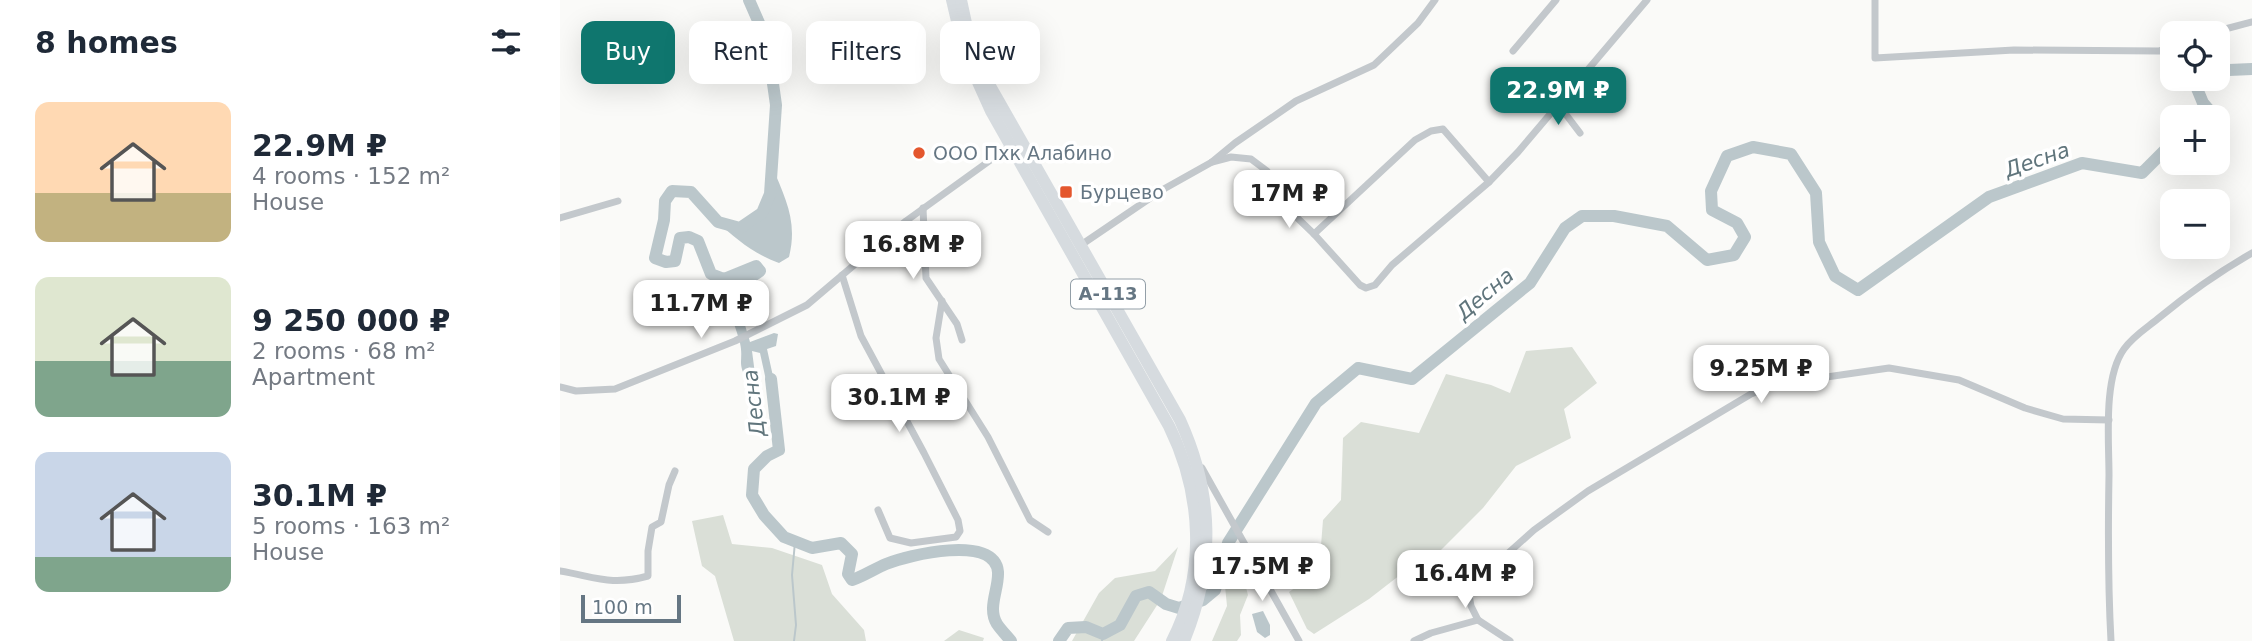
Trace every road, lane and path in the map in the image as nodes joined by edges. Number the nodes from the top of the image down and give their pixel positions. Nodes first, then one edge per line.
1 (952, 0) edge
2 (961, 0) edge
3 (1435, 0) edge
4 (1556, 0) edge
5 (1647, 0) edge
6 (1875, 0) edge
7 (2252, 22) edge
8 (2230, 28) edge
9 (1513, 51) dead end
10 (2160, 51) edge
11 (1558, 104) junction
12 (1580, 133) dead end
13 (1010, 146) junction
14 (1212, 162) junction
15 (1489, 182) junction
16 (618, 201) dead end
17 (923, 208) junction
18 (560, 218) edge
19 (1314, 234) junction
20 (1081, 245) junction
21 (2252, 253) edge
22 (842, 275) junction
23 (942, 301) junction
24 (962, 340) dead end
25 (560, 387) edge
26 (2109, 420) junction
27 (1193, 453) junction
28 (675, 471) dead end
29 (878, 510) dead end
30 (1201, 515) junction
31 (1048, 532) dead end
32 (560, 571) edge
33 (1478, 620) junction
34 (1172, 641) edge
35 (1184, 641) edge
36 (1299, 641) edge
37 (1413, 641) edge
38 (1510, 641) edge
39 (2111, 641) edge

1 - 13 highway, А-113
2 - 20 highway, А-113
3 - 14 street
4 - 9 street
5 - 11 street
6 - 10 street
7 - 8 street
11 - 12 street
11 - 15 street
13 - 17 street
13 - 30 highway, А-113
14 - 19 street
14 - 20 street
15 - 19 street
15 - 19 street
16 - 18 street
17 - 22 street
17 - 23 street
20 - 27 highway, А-113
21 - 26 street
22 - 25 street
22 - 29 street
23 - 24 street
23 - 31 street
26 - 33 street
26 - 39 street
27 - 30 highway, А-113
27 - 36 street
28 - 32 street
30 - 34 highway, А-113
30 - 35 highway, А-113
33 - 37 street
33 - 38 street

